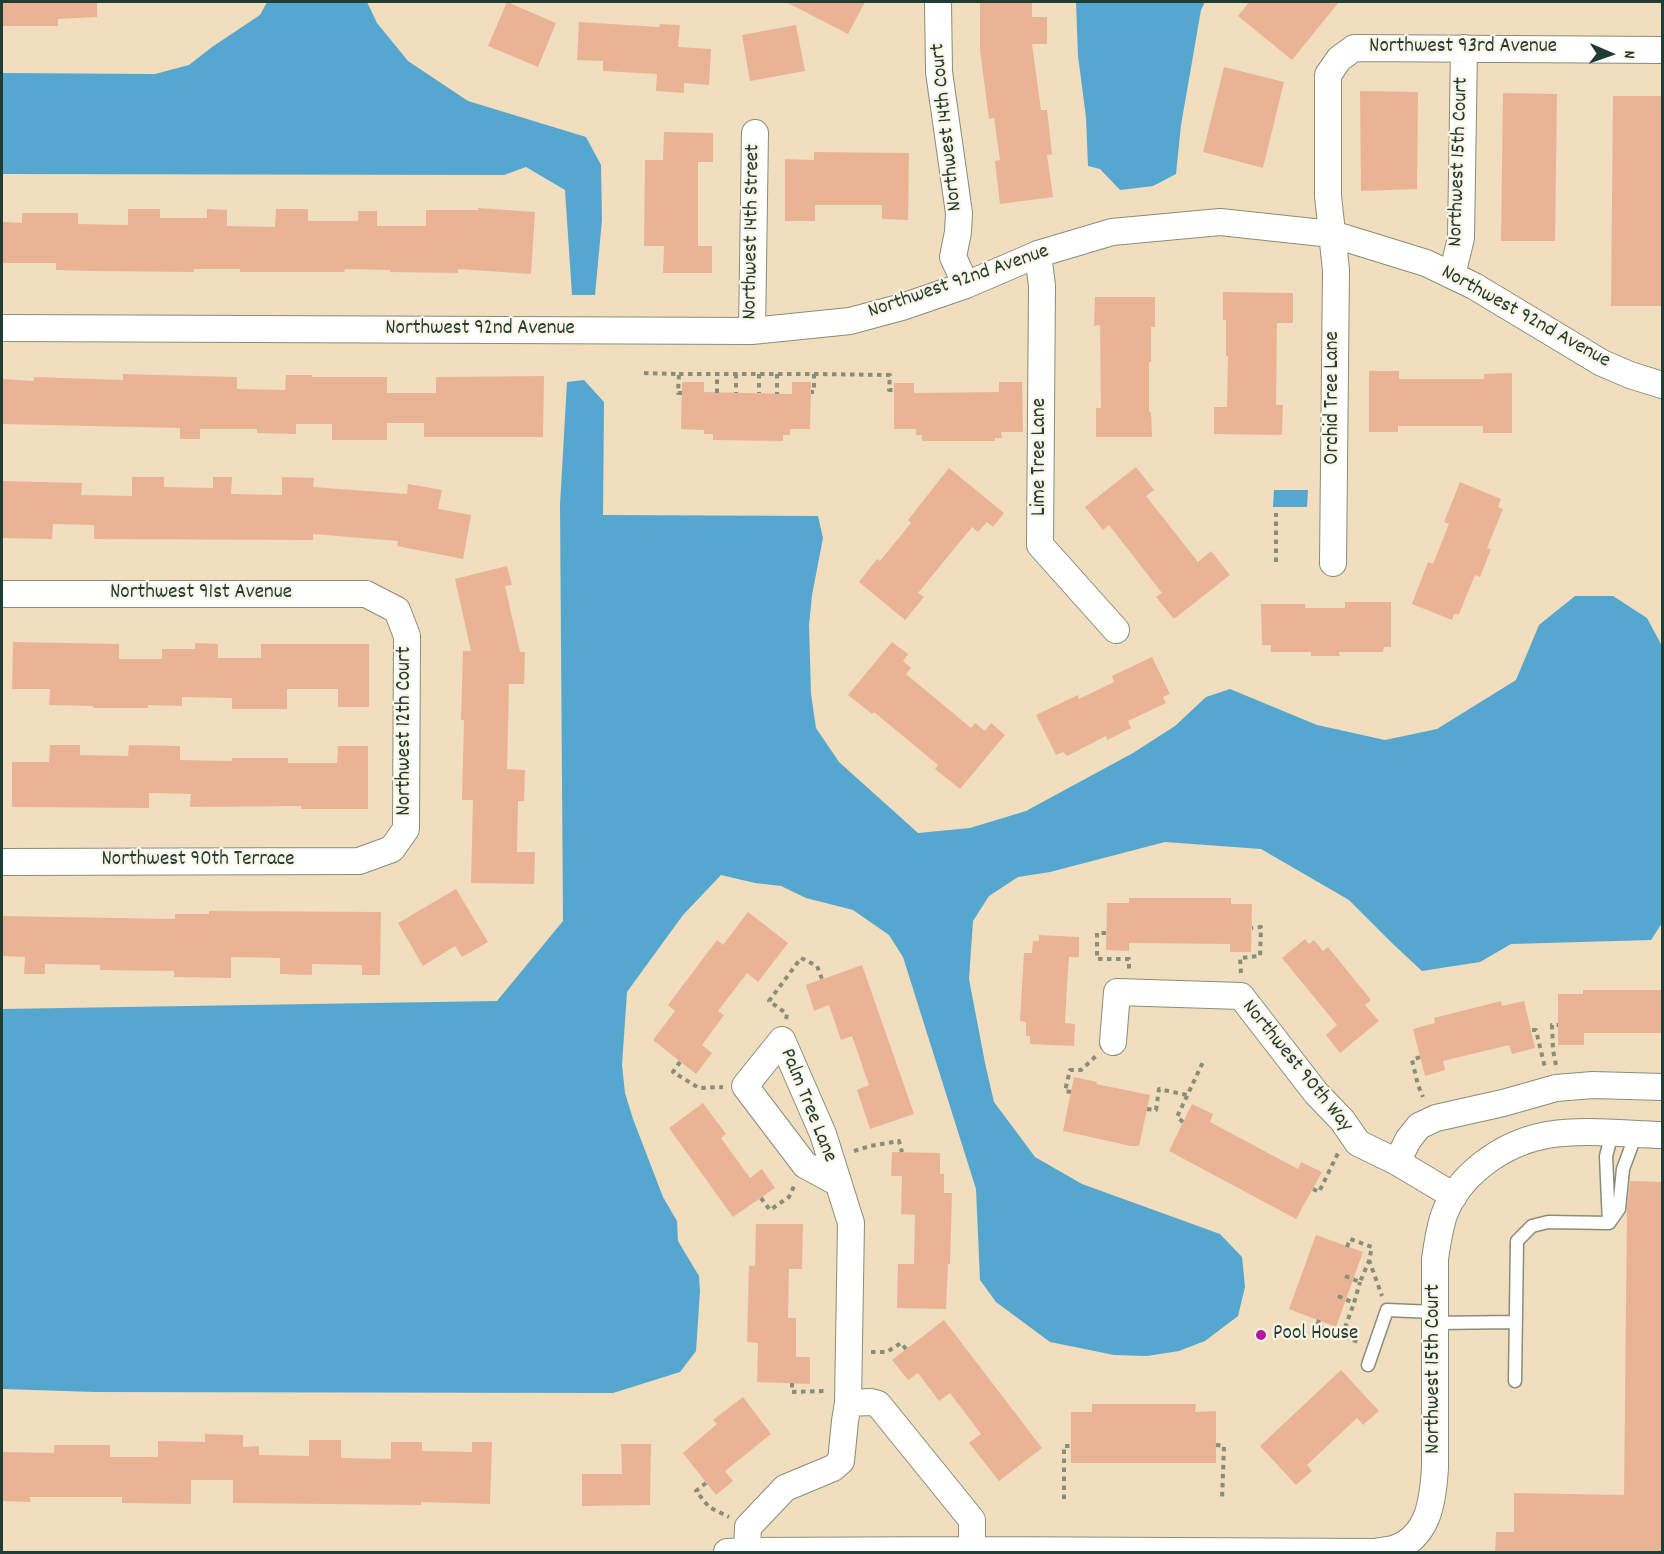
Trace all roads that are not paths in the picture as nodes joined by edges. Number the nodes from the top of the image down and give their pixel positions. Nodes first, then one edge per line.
1 (938, 2) edge
2 (1464, 48) junction
3 (1662, 50) edge
4 (1339, 58) joint
5 (754, 133) dead end
6 (1332, 234) junction
7 (1038, 254) junction
8 (1452, 275) junction
9 (966, 285) junction
10 (2, 328) edge
11 (752, 330) junction
12 (1662, 385) edge
13 (1333, 562) dead end
14 (2, 594) edge
15 (397, 609) joint
16 (1116, 630) dead end
17 (392, 849) joint
18 (2, 862) edge
19 (1113, 1042) road end
20 (1662, 1087) edge
21 (1624, 1134) junction
22 (1662, 1135) edge
23 (1397, 1162) junction
24 (838, 1183) junction
25 (1454, 1196) junction
26 (1609, 1223) junction
27 (1434, 1318) junction
28 (1515, 1322) junction
29 (1368, 1365) dead end
30 (1515, 1381) dead end
31 (848, 1396) junction
32 (741, 1543) edge
33 (972, 1550) junction

1 - 9 street, Northwest 14th Court
2 - 3 street, Northwest 93rd Avenue
2 - 4 street, Northwest 93rd Avenue
2 - 8 street, Northwest 15th Court
4 - 6 street, Orchid Tree Lane
5 - 11 street, Northwest 14th Street
6 - 7 street, Northwest 92nd Avenue
6 - 8 street, Northwest 92nd Avenue
6 - 13 street, Orchid Tree Lane
7 - 9 street, Northwest 92nd Avenue
7 - 16 street, Lime Tree Lane
8 - 12 street, Northwest 92nd Avenue
9 - 11 street, Northwest 92nd Avenue
10 - 11 street, Northwest 92nd Avenue
14 - 15 street, Northwest 91st Avenue
15 - 17 street, Northwest 12th Court
17 - 18 street, Northwest 90th Terrace
19 - 23 street, Northwest 90th Way
20 - 23 street
21 - 22 street, Northwest 15th Court
21 - 25 street, Northwest 15th Court
21 - 26 lane
21 - 26 lane
23 - 25 street, Northwest 90th Way
24 - 24 street, Palm Tree Lane
24 - 31 street, Palm Tree Lane
25 - 27 street, Northwest 15th Court
26 - 28 lane
27 - 28 lane
27 - 29 lane
27 - 33 street, Northwest 15th Court
28 - 30 lane
31 - 32 street, Palm Tree Lane
31 - 33 street
32 - 33 street

